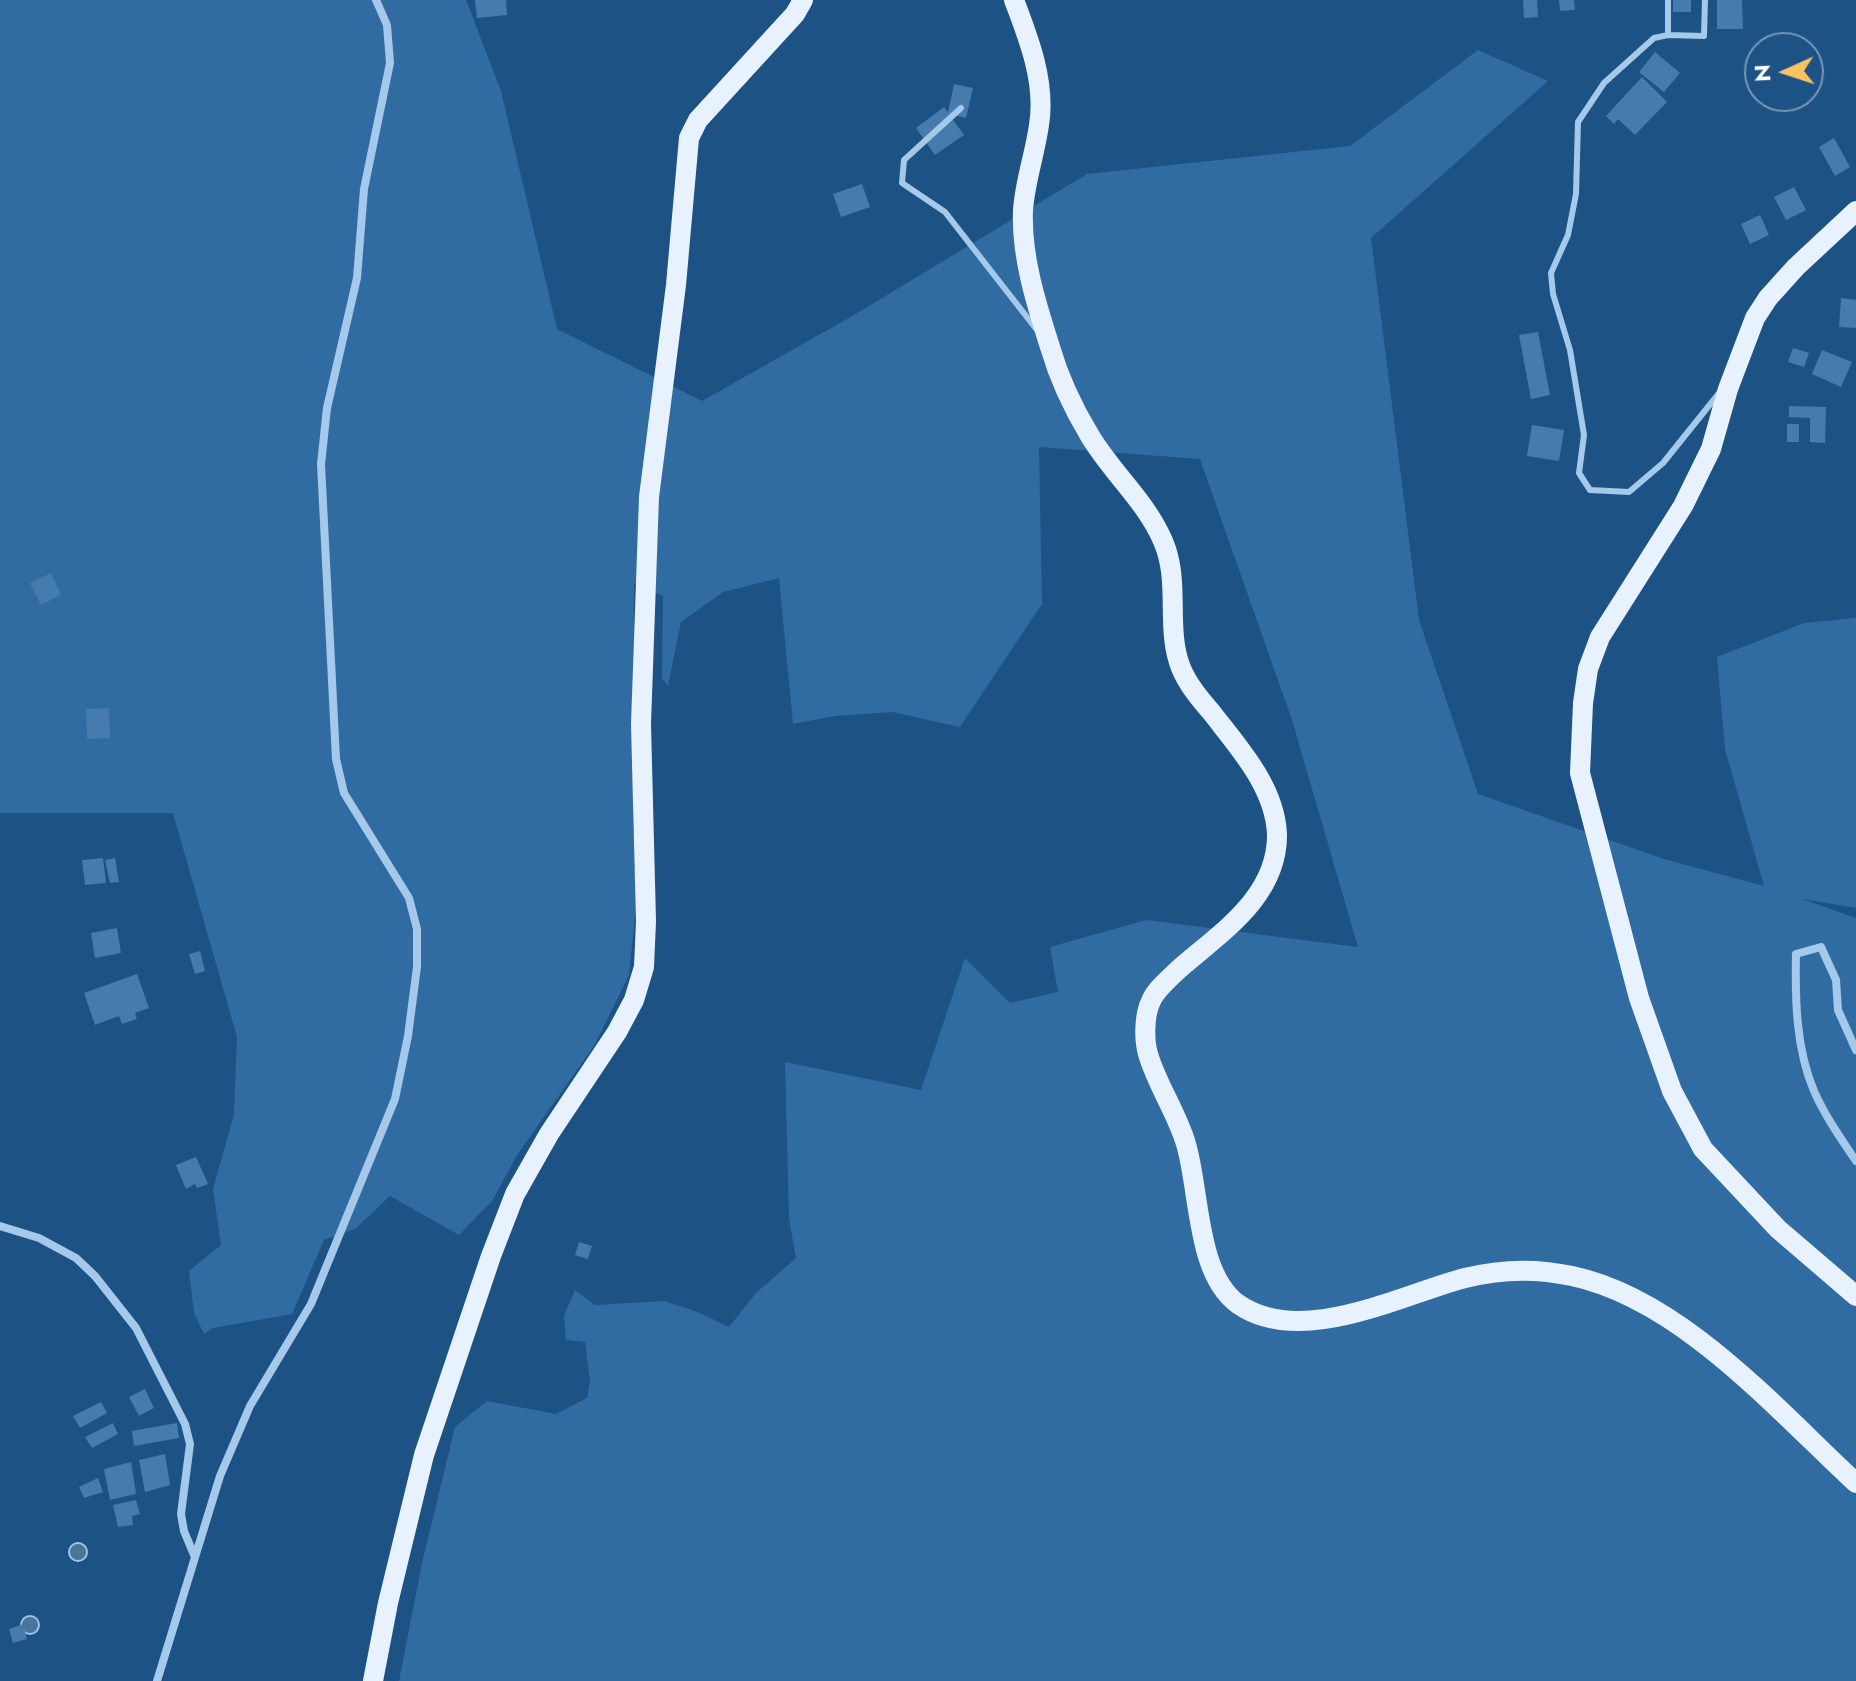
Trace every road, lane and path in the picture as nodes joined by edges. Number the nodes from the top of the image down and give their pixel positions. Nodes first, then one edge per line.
1 (376, 0) edge
2 (803, 0) edge
3 (1014, 0) edge
4 (1668, 0) edge
5 (1705, 0) edge
6 (1668, 35) junction
7 (961, 108) dead end
8 (1855, 214) edge
9 (1050, 349) junction
10 (1734, 373) junction
11 (1856, 1050) edge
12 (1856, 1161) edge
13 (0, 1226) edge
14 (1856, 1296) edge
15 (1856, 1483) edge
16 (194, 1555) junction
17 (157, 1681) edge
18 (373, 1681) edge

1 - 16 street
2 - 18 main road
3 - 9 main road
4 - 6 lane
5 - 6 lane
6 - 10 lane
7 - 9 lane
8 - 10 main road
9 - 15 main road
10 - 14 main road
11 - 12 street
13 - 16 street
16 - 17 street

